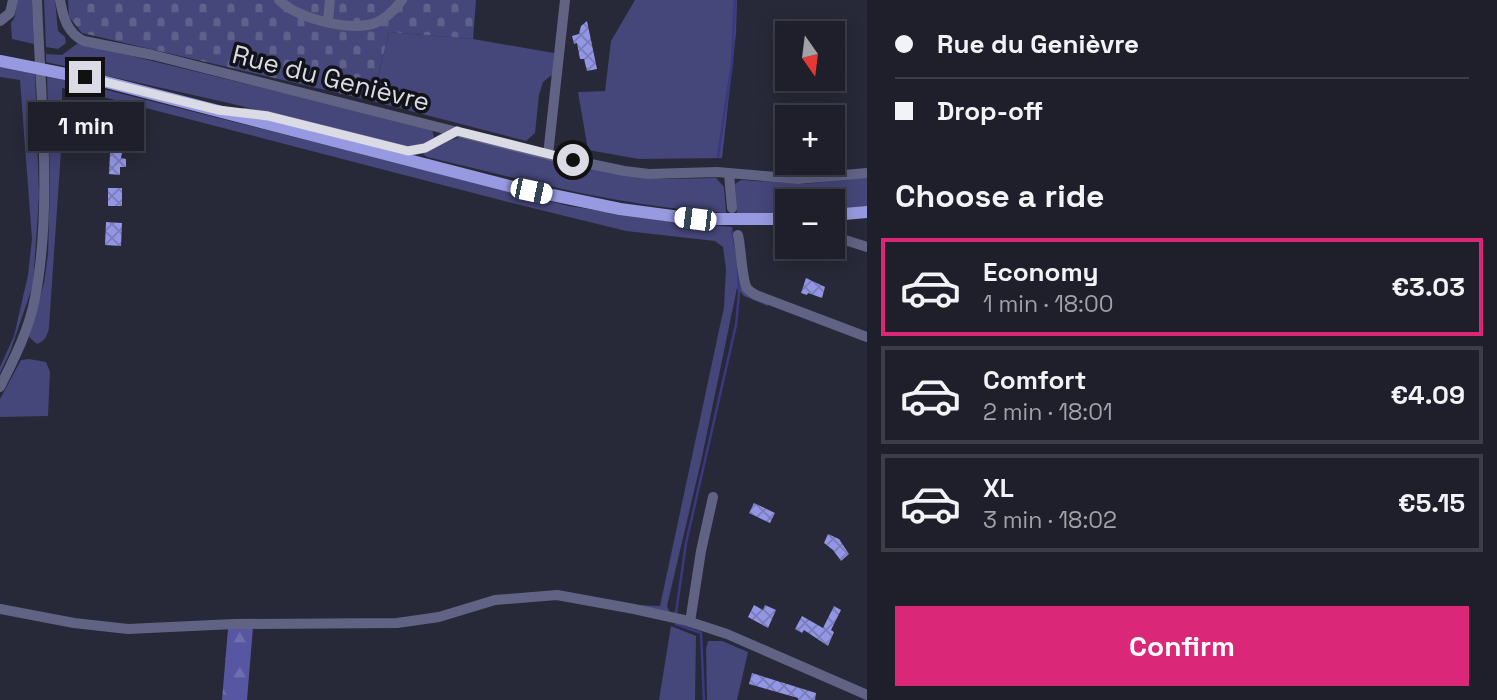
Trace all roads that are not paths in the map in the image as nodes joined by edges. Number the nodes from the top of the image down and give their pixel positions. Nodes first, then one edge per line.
1 (13, 0) edge
2 (37, 0) edge
3 (60, 0) edge
4 (279, 0) edge
5 (330, 0) edge
6 (402, 0) edge
7 (565, 0) edge
8 (0, 21) edge
9 (328, 21) junction
10 (0, 61) edge
11 (218, 110) junction
12 (457, 131) junction
13 (548, 155) junction
14 (867, 173) edge
15 (729, 174) junction
16 (732, 208) dead end
17 (867, 212) edge
18 (845, 214) edge
19 (775, 219) edge
20 (738, 234) dead end
21 (845, 240) edge
22 (867, 247) edge
23 (867, 337) edge
24 (0, 387) edge
25 (713, 498) dead end
26 (0, 609) edge
27 (687, 621) junction
28 (867, 695) edge

1 - 8 street
2 - 24 street
3 - 12 street, Rue du Genièvre
4 - 9 street
5 - 9 street
6 - 9 street
7 - 13 street
10 - 11 main road
11 - 12 street
11 - 19 main road
12 - 13 street, Rue du Genièvre
13 - 15 street, Rue du Genièvre
14 - 15 street, Rue du Genièvre
15 - 16 street
17 - 18 main road
20 - 23 street
21 - 22 street
25 - 27 street
26 - 27 street
27 - 28 street

